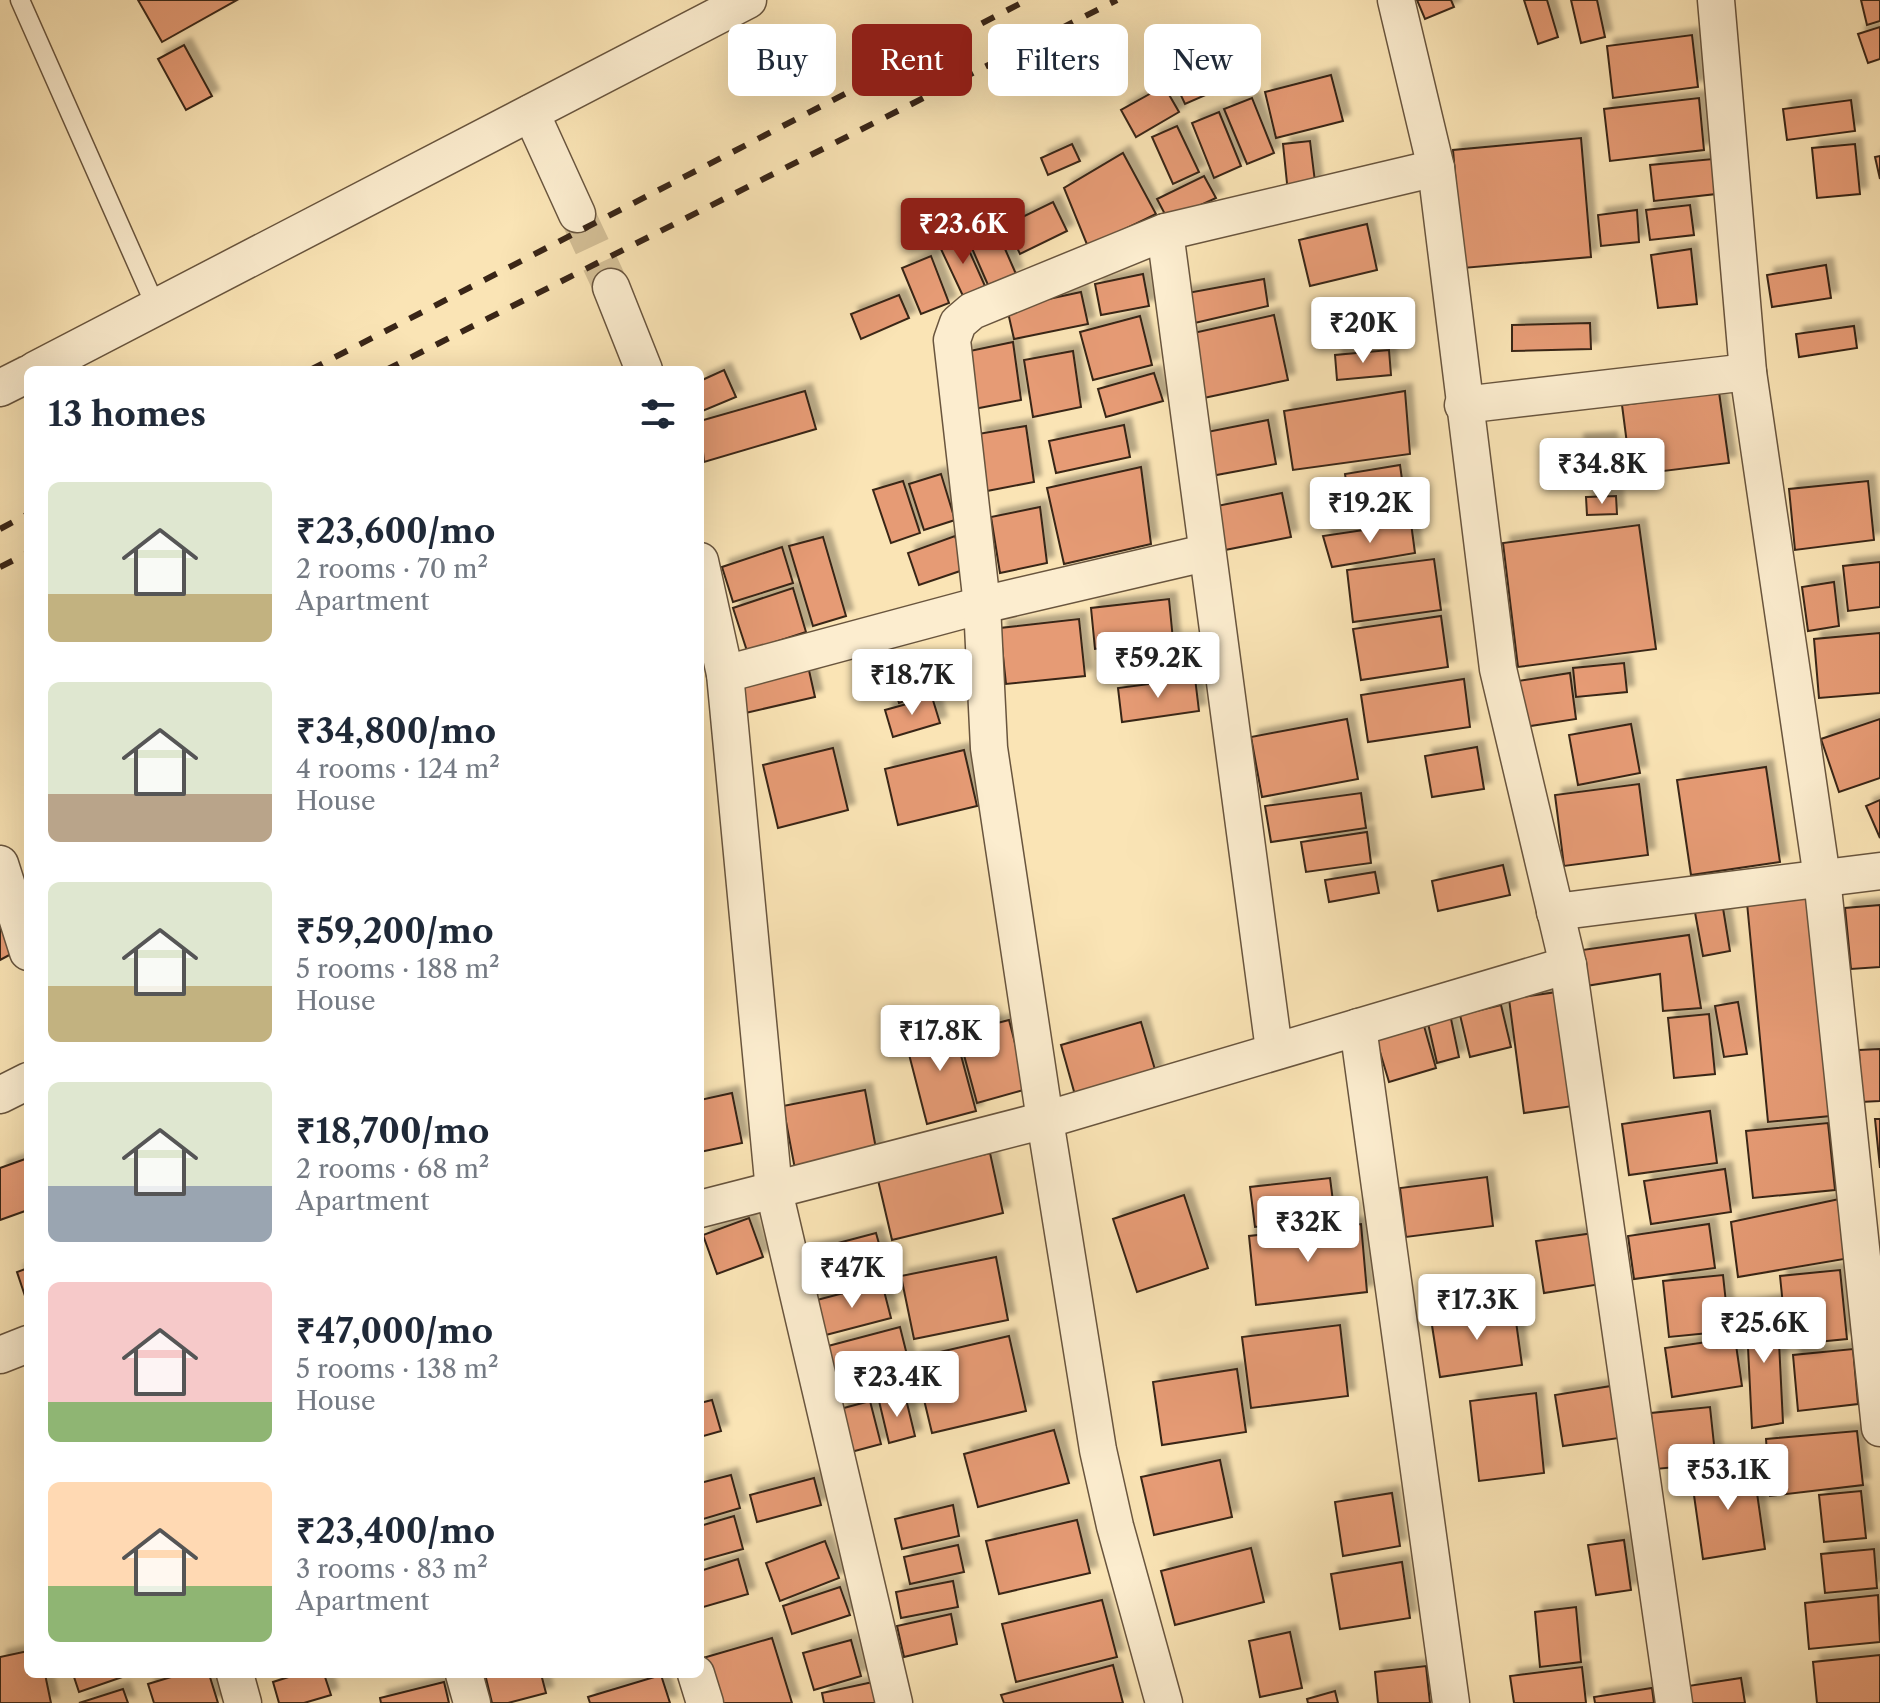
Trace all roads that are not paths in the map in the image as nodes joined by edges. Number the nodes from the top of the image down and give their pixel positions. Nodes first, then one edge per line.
1 (20, 0) edge
2 (748, 0) edge
3 (1396, 0) edge
4 (1716, 0) edge
5 (531, 113) junction
6 (1436, 168) junction
7 (577, 214) tunnel mouth
8 (1165, 232) junction
9 (611, 287) tunnel mouth
10 (156, 307) junction
11 (43, 366) edge
12 (642, 366) edge
13 (1748, 372) junction
14 (24, 376) edge
15 (0, 388) edge
16 (1463, 405) junction
17 (1205, 553) junction
18 (704, 579) edge
19 (982, 605) junction
20 (725, 674) junction
21 (0, 864) edge
22 (1880, 871) edge
23 (1822, 878) junction
24 (1555, 912) junction
25 (24, 939) edge
26 (1568, 965) junction
27 (1358, 1027) junction
28 (1274, 1050) junction
29 (24, 1083) edge
30 (0, 1095) edge
31 (1045, 1120) junction
32 (774, 1191) junction
33 (704, 1208) edge
34 (24, 1346) edge
35 (0, 1355) edge
36 (1880, 1428) edge
37 (236, 1678) edge
38 (465, 1678) edge
39 (697, 1678) edge
40 (243, 1703) edge
41 (472, 1703) edge
42 (705, 1703) edge
43 (894, 1703) edge
44 (1164, 1703) edge
45 (1451, 1703) edge
46 (1674, 1703) edge

1 - 10 lane
2 - 5 street
3 - 6 street
4 - 13 street
5 - 7 street
5 - 10 street
6 - 8 street
6 - 16 street
8 - 17 street
8 - 19 street
9 - 12 street
10 - 11 street
13 - 16 street
13 - 23 street
14 - 15 street
16 - 24 street
17 - 19 street
17 - 28 street
18 - 20 street
19 - 20 street
19 - 31 street
20 - 32 street
21 - 25 street
22 - 23 street
23 - 24 street
23 - 36 street
24 - 26 street
26 - 27 street
26 - 46 street
27 - 28 street
27 - 45 street
28 - 31 street
29 - 30 street
31 - 32 street
31 - 44 street
32 - 33 street
32 - 43 street
34 - 35 street
37 - 40 street
38 - 41 street
39 - 42 street

